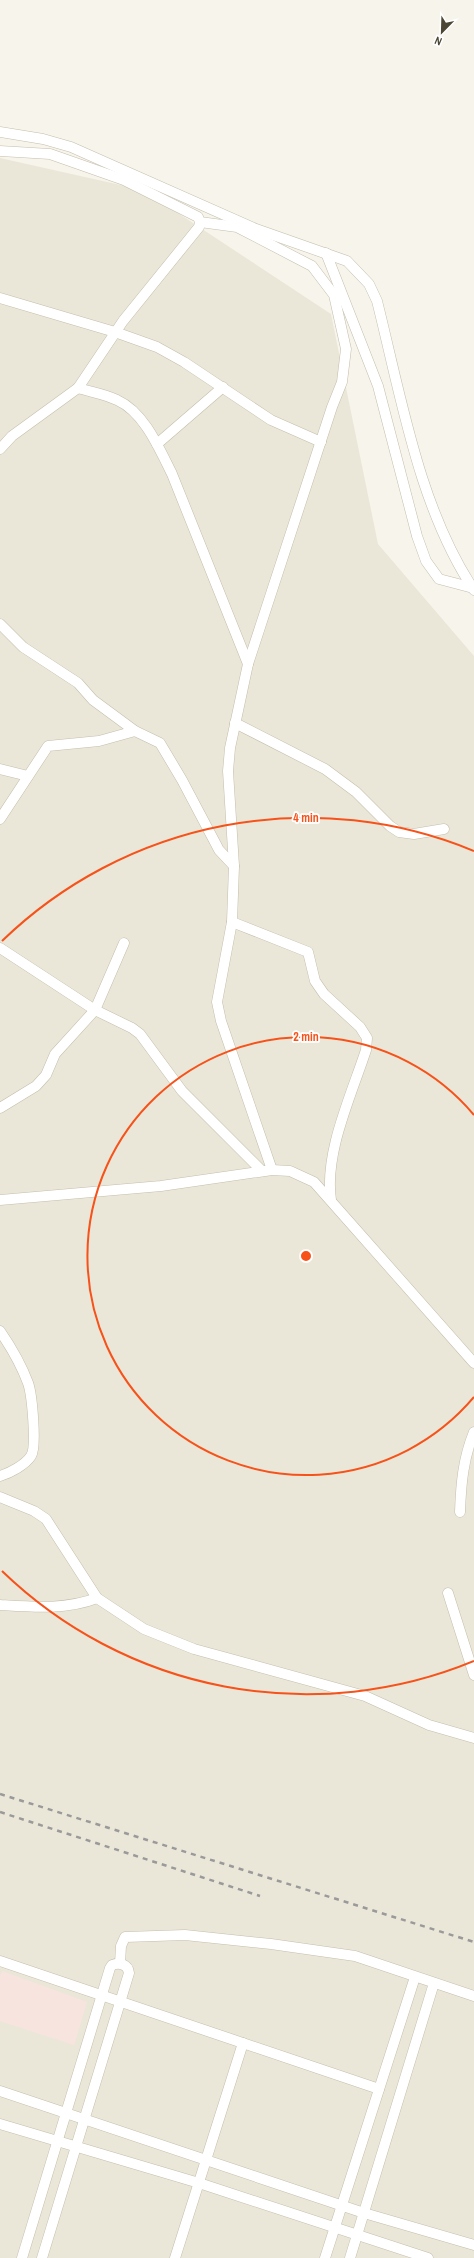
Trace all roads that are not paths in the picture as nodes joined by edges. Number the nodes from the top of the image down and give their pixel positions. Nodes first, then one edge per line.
1 (0, 132) edge
2 (0, 151) edge
3 (200, 222) junction
4 (326, 253) junction
5 (0, 298) edge
6 (115, 332) junction
7 (223, 387) junction
8 (78, 388) junction
9 (321, 442) junction
10 (157, 444) junction
11 (0, 449) edge
12 (473, 589) edge
13 (0, 624) edge
14 (248, 664) junction
15 (235, 723) junction
16 (135, 731) junction
17 (0, 769) edge
18 (28, 776) junction
19 (0, 819) edge
20 (444, 829) dead end
21 (234, 866) junction
22 (232, 922) junction
23 (124, 943) dead end
24 (0, 948) edge
25 (95, 1010) junction
26 (0, 1108) edge
27 (267, 1171) junction
28 (0, 1200) edge
29 (331, 1200) junction
30 (0, 1331) edge
31 (474, 1363) edge
32 (474, 1432) edge
33 (0, 1476) edge
34 (0, 1497) edge
35 (460, 1512) dead end
36 (448, 1593) dead end
37 (96, 1598) junction
38 (0, 1605) edge
39 (472, 1661) edge
40 (474, 1675) edge
41 (474, 1738) edge
42 (0, 1961) edge
43 (120, 1963) junction
44 (415, 1976) junction
45 (434, 1983) junction
46 (102, 1996) junction
47 (474, 1996) edge
48 (121, 2002) junction
49 (243, 2043) junction
50 (379, 2089) junction
51 (0, 2091) edge
52 (66, 2114) junction
53 (84, 2121) junction
54 (0, 2124) edge
55 (58, 2140) junction
56 (77, 2146) junction
57 (207, 2159) junction
58 (199, 2183) junction
59 (340, 2205) junction
60 (364, 2213) junction
61 (334, 2228) junction
62 (357, 2235) junction
63 (474, 2245) edge
64 (22, 2258) edge
65 (42, 2258) edge
66 (175, 2258) edge
67 (325, 2258) edge
68 (350, 2258) edge
69 (428, 2258) edge

1 - 4 street
2 - 3 street
3 - 6 street
3 - 9 street
4 - 12 street
4 - 12 street
5 - 6 street
6 - 7 street
6 - 8 street
7 - 9 street
7 - 10 street
8 - 10 street
8 - 11 street
9 - 14 street
10 - 14 street
13 - 16 street
14 - 15 street
15 - 20 street
15 - 21 street
16 - 18 street
16 - 21 street
17 - 18 street
18 - 19 street
21 - 22 street
22 - 27 street
22 - 29 street
23 - 25 street
24 - 25 street
25 - 26 street
25 - 27 street
27 - 28 street
27 - 29 street
29 - 31 street
30 - 33 street
32 - 35 street
34 - 37 street
36 - 39 street
37 - 38 street
37 - 41 street
39 - 40 street
42 - 46 street
43 - 44 street
43 - 46 street
43 - 48 street
44 - 45 street
44 - 50 street
45 - 47 street
45 - 60 street
46 - 48 street
46 - 52 street
48 - 49 street
48 - 53 street
49 - 50 street
49 - 57 street
50 - 59 street
51 - 52 street
52 - 53 street
52 - 55 street
53 - 56 street
53 - 57 street
54 - 55 street
55 - 56 street
55 - 64 street
56 - 58 street
56 - 65 street
57 - 58 street
57 - 59 street
58 - 61 street
58 - 66 street
59 - 60 street
59 - 61 street
60 - 62 street
60 - 63 street
61 - 62 street
61 - 67 street
62 - 68 street
62 - 69 street

